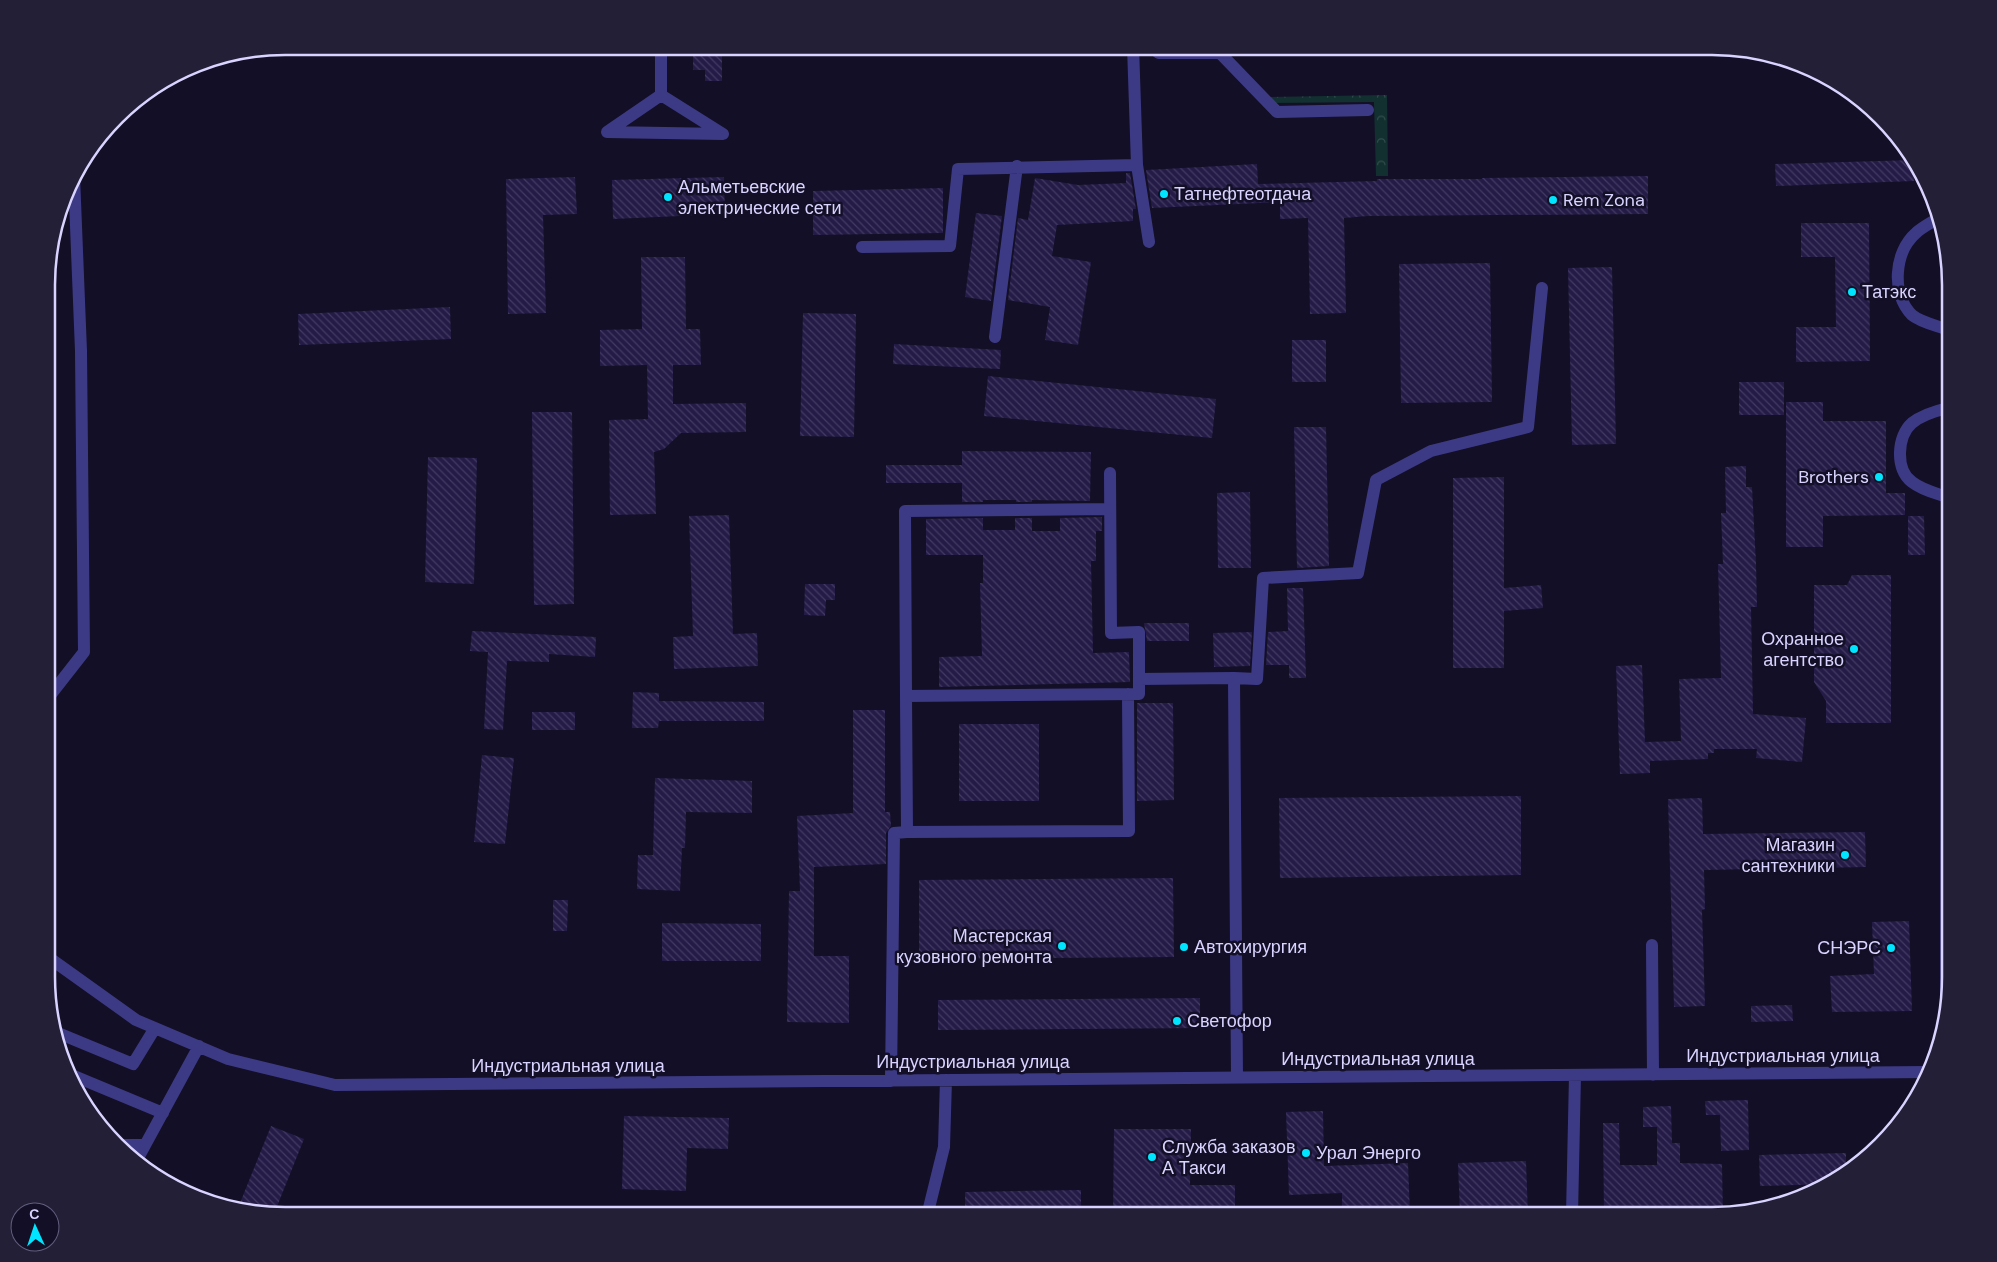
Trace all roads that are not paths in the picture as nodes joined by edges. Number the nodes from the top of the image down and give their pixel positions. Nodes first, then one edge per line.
1 (661, 55) edge
2 (1133, 55) edge
3 (1222, 55) edge
4 (661, 95) junction
5 (1368, 110) dead end
6 (1137, 165) junction
7 (1017, 166) junction
8 (75, 193) edge
9 (1933, 221) edge
10 (1149, 242) dead end
11 (862, 247) dead end
12 (1542, 288) dead end
13 (1942, 328) edge
14 (995, 337) dead end
15 (1942, 410) edge
16 (1110, 473) dead end
17 (1942, 495) edge
18 (1110, 509) junction
19 (1234, 678) junction
20 (1139, 679) junction
21 (55, 689) edge
22 (1128, 694) junction
23 (906, 696) junction
24 (907, 832) junction
25 (1652, 945) dead end
26 (55, 962) edge
27 (155, 1028) junction
28 (63, 1035) edge
29 (199, 1046) junction
30 (1921, 1072) edge
31 (1575, 1075) junction
32 (1653, 1075) junction
33 (79, 1078) edge
34 (1237, 1078) junction
35 (946, 1080) junction
36 (891, 1081) junction
37 (163, 1113) junction
38 (128, 1145) edge
39 (145, 1145) junction
40 (140, 1155) edge
41 (929, 1207) edge
42 (1572, 1207) edge

1 - 4 street
2 - 6 street
3 - 5 street
4 - 4 street
6 - 7 street
6 - 10 street
7 - 11 street
7 - 14 street
8 - 21 street
9 - 13 street
12 - 19 street
15 - 17 street
16 - 18 street
18 - 20 street
18 - 23 street
19 - 20 street
19 - 34 street
20 - 22 street
22 - 23 street
22 - 24 street
23 - 24 street
24 - 36 street
25 - 32 street
26 - 27 street, Индустриальная улица
27 - 28 street
27 - 29 street, Индустриальная улица
29 - 36 street, Индустриальная улица
29 - 37 street
30 - 32 street, Индустриальная улица
31 - 32 street, Индустриальная улица
31 - 34 street, Индустриальная улица
31 - 42 street
33 - 37 street
34 - 35 street, Индустриальная улица
35 - 36 street, Индустриальная улица
35 - 41 street
37 - 39 street
38 - 39 street
39 - 40 street

